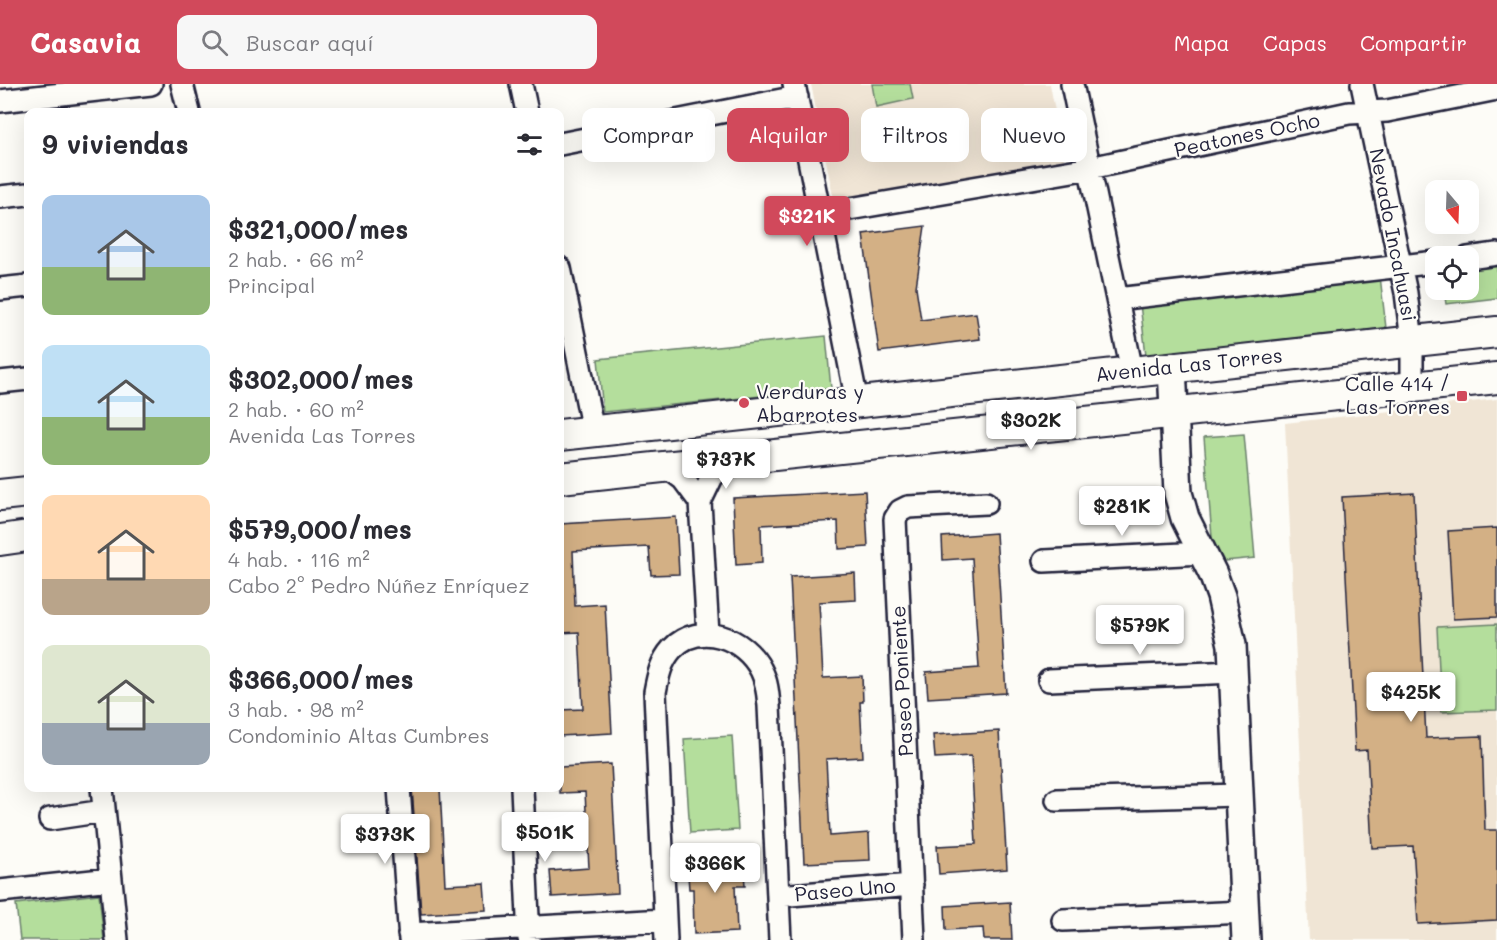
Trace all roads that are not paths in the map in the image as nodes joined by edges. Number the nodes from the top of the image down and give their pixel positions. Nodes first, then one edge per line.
1 (151, 84) edge
2 (182, 84) edge
3 (521, 84) edge
4 (1072, 84) edge
5 (1362, 84) edge
6 (1497, 89) edge
7 (795, 90) edge
8 (0, 101) edge
9 (188, 108) edge
10 (526, 108) edge
11 (1368, 112) junction
12 (564, 143) edge
13 (1089, 168) junction
14 (24, 194) edge
15 (0, 197) edge
16 (820, 214) junction
17 (1497, 255) edge
18 (1479, 257) edge
19 (1425, 263) edge
20 (1401, 266) junction
21 (24, 287) edge
22 (564, 288) edge
23 (0, 290) edge
24 (1117, 299) junction
25 (1497, 332) edge
26 (1413, 341) junction
27 (1172, 367) junction
28 (1132, 371) junction
29 (1497, 378) edge
30 (24, 379) edge
31 (0, 382) edge
32 (1412, 387) junction
33 (896, 398) junction
34 (857, 402) junction
35 (1174, 411) junction
36 (593, 431) junction
37 (564, 435) edge
38 (901, 440) junction
39 (728, 460) junction
40 (668, 467) junction
41 (564, 478) edge
42 (24, 492) edge
43 (0, 495) edge
44 (700, 502) junction
45 (986, 503) dead end
46 (24, 537) edge
47 (0, 540) edge
48 (1203, 553) junction
49 (1044, 561) dead end
50 (708, 634) junction
51 (1233, 672) junction
52 (1049, 680) dead end
53 (102, 792) edge
54 (399, 792) edge
55 (522, 792) edge
56 (1239, 795) junction
57 (1057, 800) dead end
58 (104, 811) junction
59 (50, 819) dead end
60 (111, 879) junction
61 (912, 885) junction
62 (0, 891) edge
63 (778, 896) junction
64 (1245, 912) junction
65 (1063, 920) dead end
66 (666, 930) edge
67 (529, 934) edge
68 (410, 937) edge
69 (117, 940) edge
70 (780, 940) edge
71 (914, 940) edge
72 (1246, 940) edge

1 - 8 street
2 - 9 street
3 - 10 street
4 - 13 street
5 - 11 street, Nevado Incahuasi
6 - 11 street, Peatones Ocho
7 - 12 street
7 - 16 street
11 - 13 street, Peatones Ocho
11 - 20 street, Nevado Incahuasi
13 - 16 street, Peatones Ocho
13 - 24 street
14 - 15 street
16 - 34 street
17 - 18 street
19 - 20 street
20 - 24 street
20 - 26 street, Nevado Incahuasi
21 - 23 street
22 - 36 street
24 - 28 street
25 - 26 main road, Avenida Las Torres
26 - 27 main road, Avenida Las Torres
26 - 32 street, Nevado Incahuasi
27 - 28 main road, Avenida Las Torres
27 - 35 street
28 - 33 main road, Avenida Las Torres
29 - 32 main road
30 - 31 street
32 - 35 main road
33 - 34 main road, Avenida Las Torres
33 - 38 main road
34 - 36 main road, Avenida Las Torres
35 - 38 main road
35 - 48 street
36 - 37 main road, Avenida Las Torres
38 - 39 main road
39 - 40 main road
39 - 44 street
40 - 41 main road
40 - 44 street
42 - 43 main road
44 - 50 street
45 - 61 street, Paseo Poniente
46 - 47 main road
48 - 49 street
48 - 51 street
50 - 63 street
50 - 66 street
51 - 52 street
51 - 56 street
53 - 58 street
54 - 68 street
55 - 67 street
56 - 57 street
56 - 64 street
58 - 59 street
58 - 60 street
60 - 62 street
60 - 69 street
61 - 63 street, Paseo Uno
61 - 71 street, Paseo Poniente
63 - 70 street
64 - 65 street
64 - 72 street
66 - 67 street
67 - 68 street

